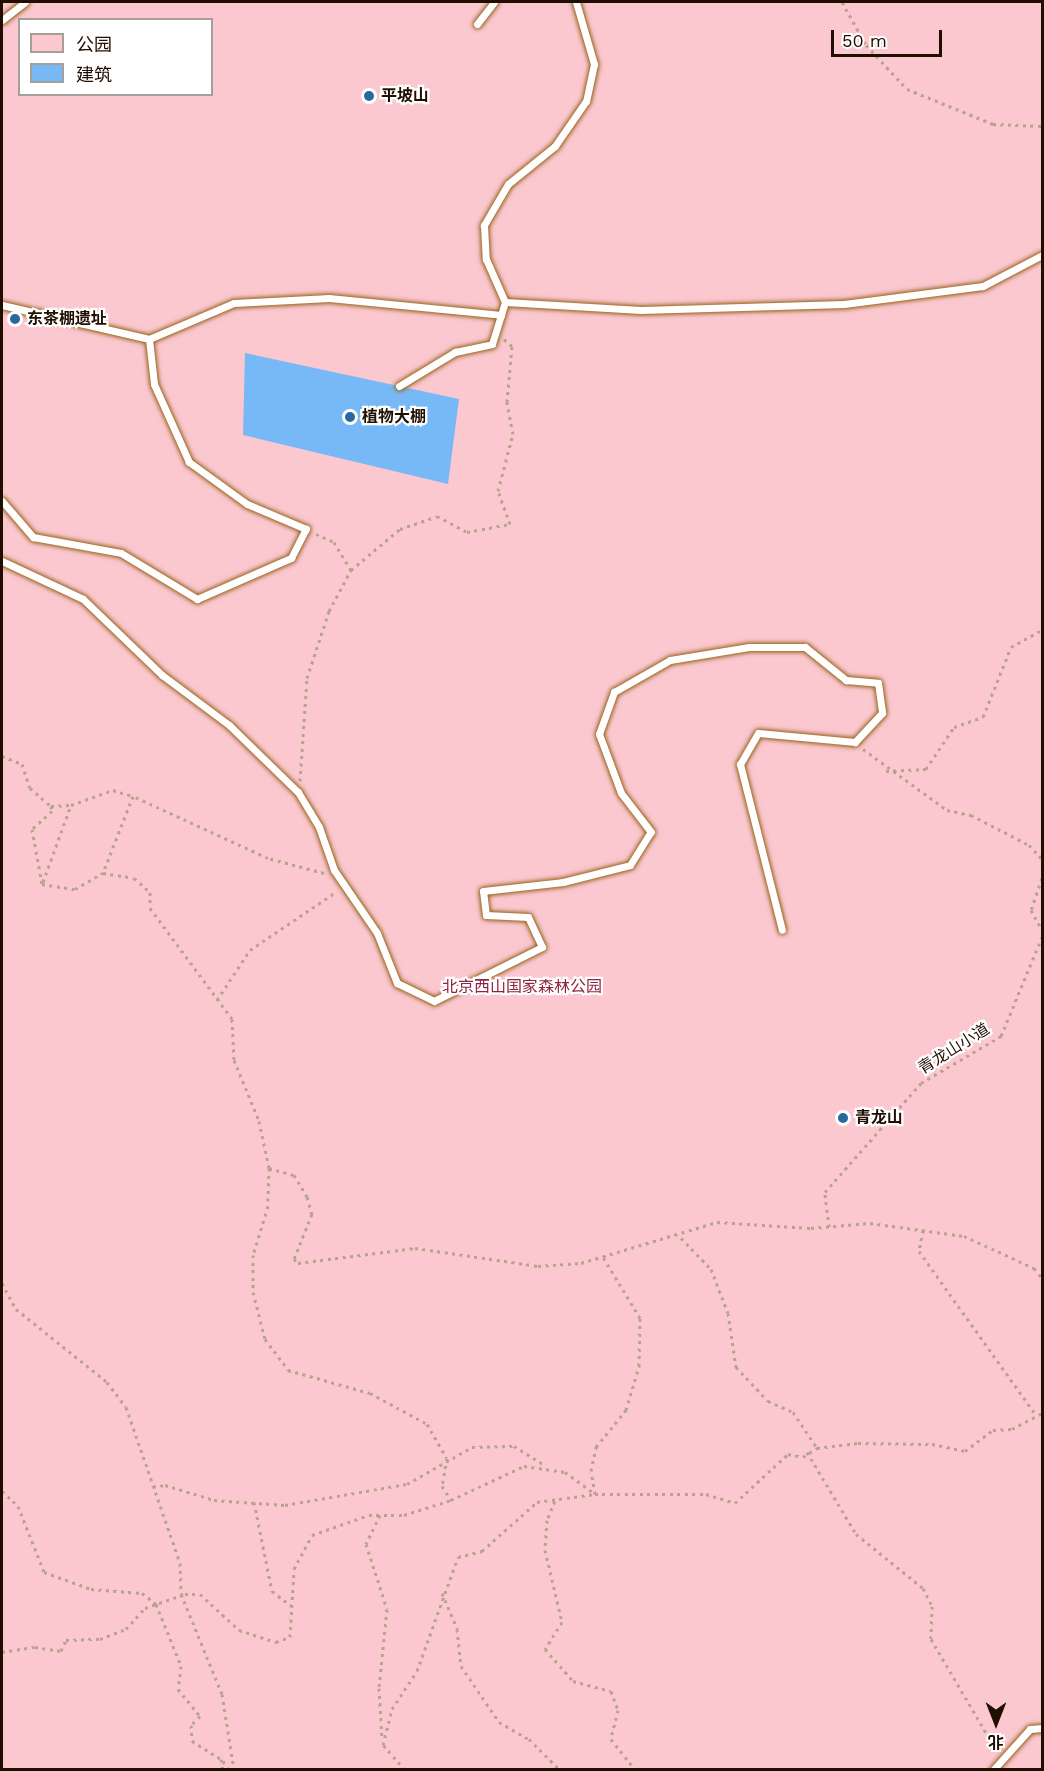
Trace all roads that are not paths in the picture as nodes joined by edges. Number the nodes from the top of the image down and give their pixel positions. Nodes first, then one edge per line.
1 (25, 2) edge
2 (494, 2) edge
3 (576, 2) edge
4 (2, 20) edge
5 (477, 24) dead end
6 (1042, 255) edge
7 (505, 302) junction
8 (2, 305) edge
9 (501, 315) junction
10 (148, 339) junction
11 (399, 386) dead end
12 (2, 501) edge
13 (2, 561) edge
14 (782, 930) dead end
15 (1042, 1728) edge
16 (993, 1770) edge

1 - 4 lane
2 - 5 lane
3 - 7 lane
6 - 7 lane
7 - 9 lane
8 - 10 lane
9 - 10 lane
9 - 11 lane
10 - 12 lane
13 - 14 lane
15 - 16 lane

